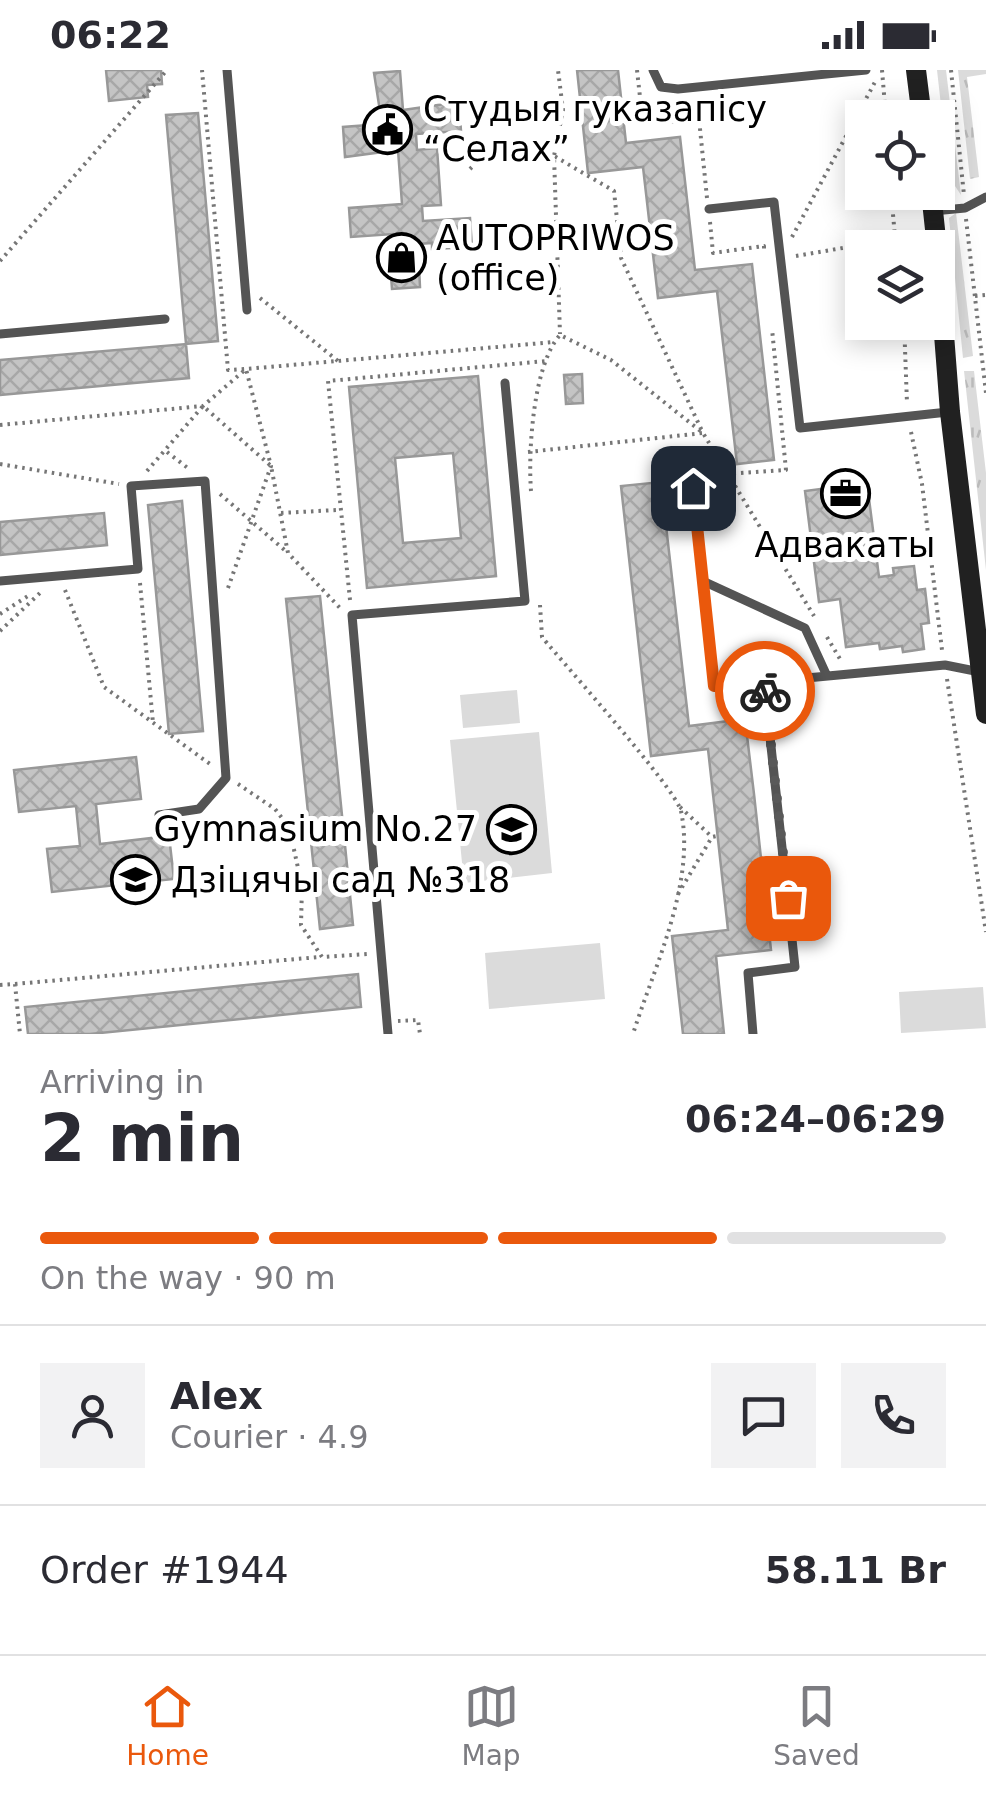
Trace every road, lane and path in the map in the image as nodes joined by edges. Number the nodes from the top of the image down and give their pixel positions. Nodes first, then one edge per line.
1 (166, 70) edge
2 (202, 70) edge
3 (227, 70) edge
4 (558, 70) edge
5 (637, 70) edge
6 (653, 70) edge
7 (866, 70) edge
8 (882, 70) edge
9 (916, 70) edge
10 (951, 70) edge
11 (748, 75) edge
12 (884, 100) edge
13 (920, 100) edge
14 (554, 156) junction
15 (470, 169) dead end
16 (986, 197) edge
17 (955, 206) edge
18 (965, 208) junction
19 (709, 209) junction
20 (845, 247) edge
21 (781, 258) junction
22 (766, 260) dead end
23 (0, 261) edge
24 (245, 286) junction
25 (986, 294) edge
26 (975, 296) junction
27 (247, 310) dead end
28 (771, 318) dead end
29 (164, 319) dead end
30 (0, 334) edge
31 (560, 335) junction
32 (905, 340) edge
33 (944, 340) edge
34 (554, 342) junction
35 (984, 353) edge
36 (338, 361) junction
37 (546, 361) junction
38 (246, 369) junction
39 (506, 383) dead end
40 (986, 393) edge
41 (204, 406) junction
42 (950, 412) junction
43 (908, 417) junction
44 (0, 425) edge
45 (703, 433) junction
46 (166, 452) junction
47 (528, 452) junction
48 (0, 464) edge
49 (272, 466) junction
50 (726, 474) junction
51 (205, 481) junction
52 (131, 486) junction
53 (693, 488) dead end
54 (532, 508) dead end
55 (339, 510) junction
56 (282, 513) junction
57 (252, 520) junction
58 (288, 553) junction
59 (138, 569) junction
60 (60, 576) junction
61 (0, 581) edge
62 (705, 582) junction
63 (228, 590) dead end
64 (539, 600) dead end
65 (0, 614) edge
66 (814, 617) dead end
67 (0, 631) edge
68 (824, 633) dead end
69 (844, 665) dead end
70 (945, 665) junction
71 (984, 672) edge
72 (827, 676) junction
73 (764, 682) junction
74 (986, 714) edge
75 (153, 723) junction
76 (226, 776) junction
77 (680, 807) junction
78 (159, 814) dead end
79 (676, 898) junction
80 (986, 932) edge
81 (382, 953) junction
82 (322, 957) junction
83 (15, 984) junction
84 (0, 985) edge
85 (388, 1022) junction
86 (20, 1034) edge
87 (388, 1034) edge
88 (420, 1034) edge
89 (633, 1034) edge
90 (753, 1034) edge

1 - 23 path
2 - 38 path
3 - 24 lane
4 - 14 path
5 - 19 path
6 - 11 lane
7 - 11 lane
8 - 12 path
8 - 21 path
9 - 13 street
10 - 18 path
14 - 15 path
14 - 31 path
14 - 45 path
16 - 18 lane
17 - 18 lane
18 - 26 path
19 - 21 lane
19 - 22 path
20 - 21 path
21 - 43 lane
24 - 27 lane
24 - 36 path
25 - 26 path
26 - 35 path
28 - 50 path
29 - 30 lane
31 - 34 path
31 - 45 path
32 - 43 path
33 - 42 street
34 - 36 path
34 - 37 path
35 - 40 path
36 - 38 path
37 - 47 path
37 - 55 path
38 - 41 path
38 - 49 path
39 - 81 lane
41 - 44 path
41 - 46 path
41 - 49 path
42 - 43 lane
42 - 71 street
43 - 70 path
45 - 47 path
45 - 50 path
46 - 51 path
46 - 52 path
47 - 54 path
48 - 52 path
49 - 56 path
49 - 57 path
50 - 66 path
51 - 52 lane
51 - 57 path
51 - 76 lane
52 - 59 lane
53 - 62 lane
55 - 56 path
55 - 58 path
56 - 58 path
57 - 58 path
57 - 63 path
59 - 60 lane
59 - 75 path
60 - 61 lane
60 - 65 path
60 - 67 path
60 - 75 path
62 - 72 lane
62 - 73 lane
64 - 77 path
68 - 69 path
70 - 71 lane
70 - 72 lane
70 - 80 path
71 - 74 street
72 - 73 lane
73 - 90 lane
75 - 76 path
76 - 78 lane
76 - 82 path
77 - 79 path
77 - 79 path
79 - 89 path
81 - 82 path
81 - 85 lane
82 - 83 path
83 - 84 path
83 - 86 path
85 - 87 lane
85 - 88 path

